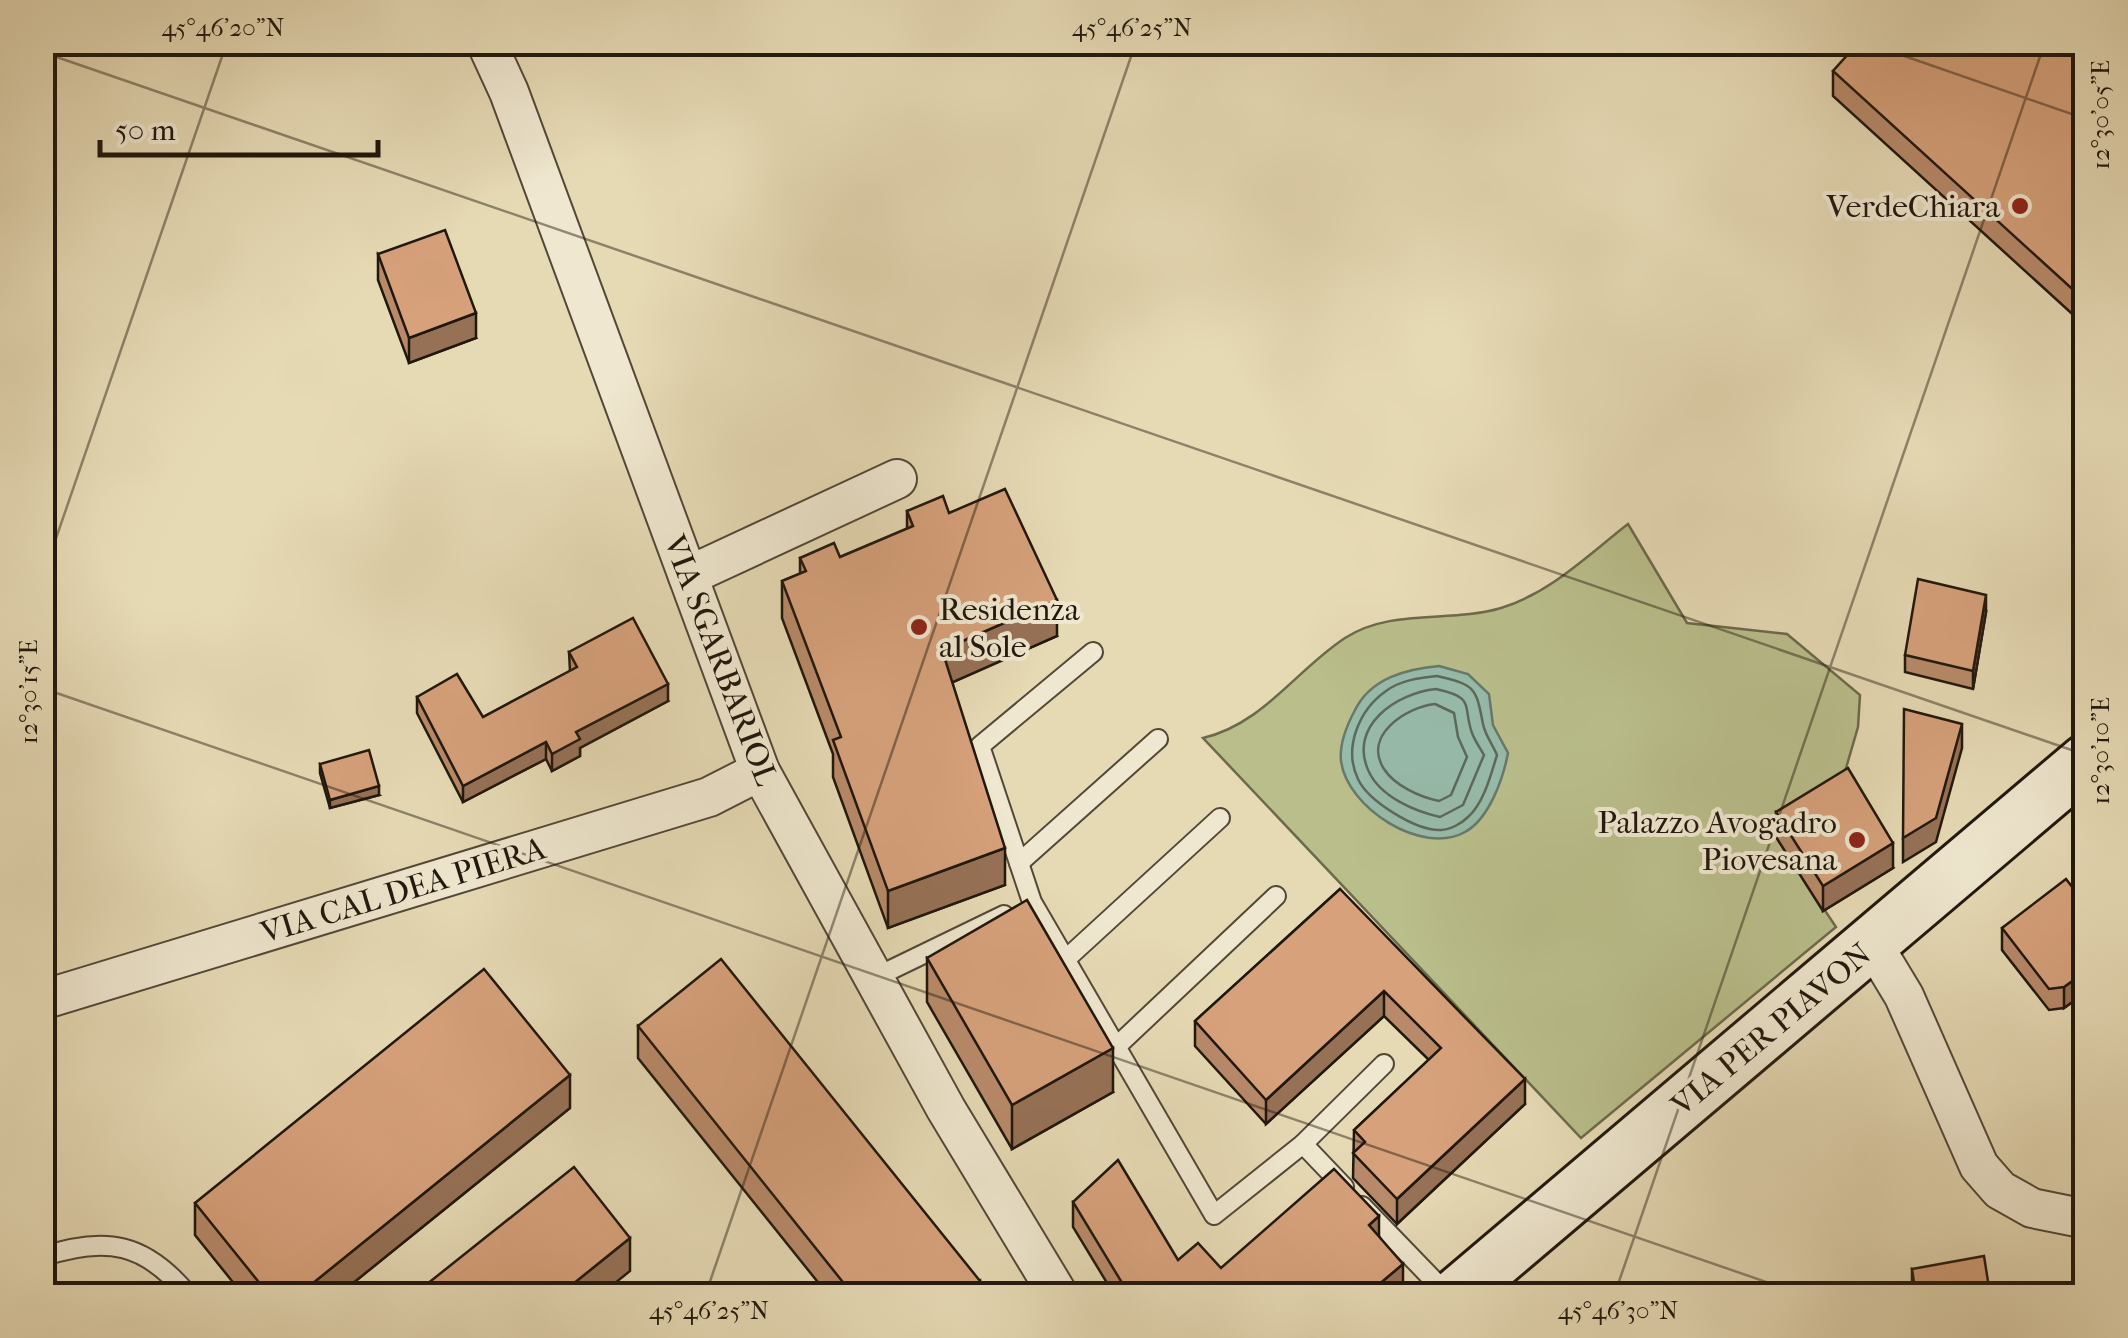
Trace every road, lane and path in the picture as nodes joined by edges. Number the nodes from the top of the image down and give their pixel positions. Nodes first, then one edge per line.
1 (486, 42) edge
2 (897, 479) dead end
3 (688, 576) junction
4 (1093, 652) dead end
5 (1158, 739) dead end
6 (2086, 761) edge
7 (760, 771) junction
8 (1220, 818) dead end
9 (1019, 863) junction
10 (1276, 896) dead end
11 (1032, 902) junction
12 (1872, 943) junction
13 (1065, 960) junction
14 (874, 978) junction
15 (42, 1000) edge
16 (1116, 1047) junction
17 (1384, 1064) dead end
18 (1303, 1144) junction
19 (2086, 1219) edge
20 (42, 1257) edge
21 (189, 1296) edge
22 (1059, 1296) edge
23 (1452, 1296) edge

1 - 3 street, VIA SGARBARIOL
2 - 3 street
3 - 7 street, VIA SGARBARIOL
4 - 9 lane
5 - 9 lane
6 - 12 street, VIA PER PIAVON
7 - 14 street, VIA SGARBARIOL
7 - 15 street, VIA CAL DEA PIERA
8 - 13 lane
9 - 11 lane
10 - 16 lane
11 - 13 lane
11 - 14 lane
12 - 19 street
12 - 23 street, VIA PER PIAVON
13 - 16 lane
14 - 22 street, VIA SGARBARIOL
16 - 18 lane
17 - 18 lane
18 - 23 lane
20 - 21 lane

